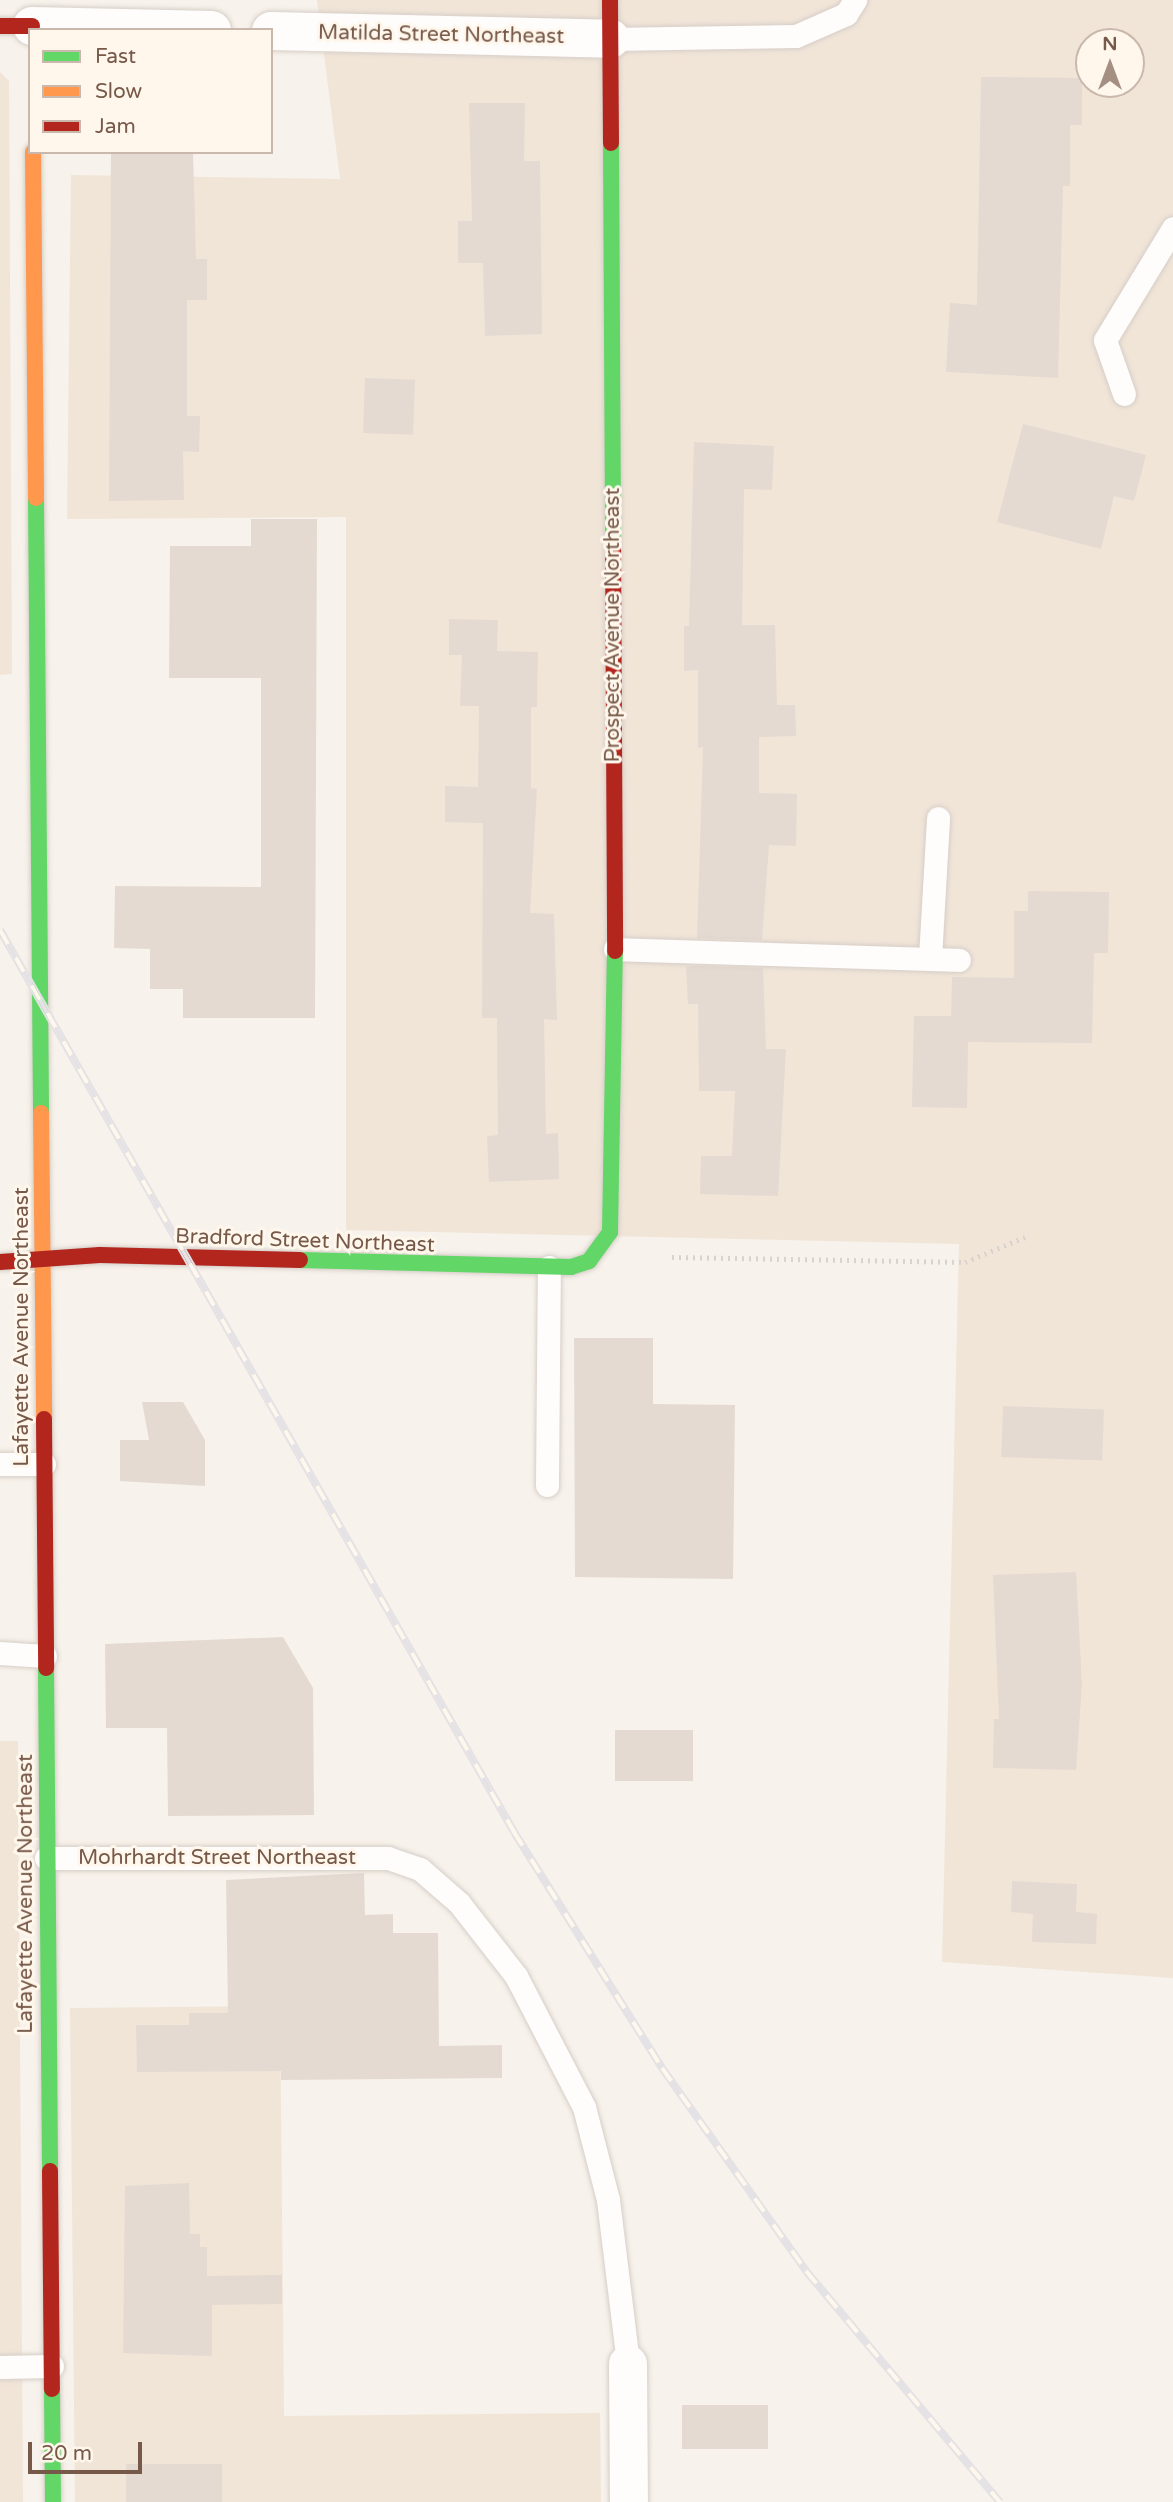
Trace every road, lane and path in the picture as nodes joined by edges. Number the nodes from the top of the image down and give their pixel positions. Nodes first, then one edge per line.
1 (610, 0) edge
2 (855, 0) edge
3 (24, 24) edge
4 (149, 28) edge
5 (273, 31) edge
6 (611, 39) junction
7 (33, 154) edge
8 (1173, 228) edge
9 (1124, 394) dead end
10 (939, 818) dead end
11 (615, 950) junction
12 (930, 958) junction
13 (959, 960) dead end
14 (1025, 1237) dead end
15 (603, 1247) joint
16 (673, 1257) dead end
17 (43, 1259) junction
18 (0, 1262) edge
19 (549, 1268) junction
20 (0, 1464) edge
21 (44, 1464) junction
22 (547, 1485) dead end
23 (0, 1653) edge
24 (45, 1656) junction
25 (46, 1858) junction
26 (628, 2364) joint
27 (52, 2366) junction
28 (0, 2367) edge
29 (53, 2502) edge
30 (629, 2502) edge

1 - 6 street, Prospect Avenue Northeast
2 - 6 lane
3 - 4 street
5 - 6 street, Matilda Street Northeast
6 - 11 street, Prospect Avenue Northeast
7 - 17 street, Lafayette Avenue Northeast
8 - 9 lane
10 - 12 lane
11 - 12 lane
11 - 15 street, Prospect Avenue Northeast
12 - 13 lane
14 - 16 path
15 - 19 street, Bradford Street Northeast
17 - 18 street, Bradford Street Northeast
17 - 19 street, Bradford Street Northeast
17 - 21 street, Lafayette Avenue Northeast
19 - 22 lane
20 - 21 lane
21 - 24 street, Lafayette Avenue Northeast
23 - 24 lane
24 - 25 street, Lafayette Avenue Northeast
25 - 26 lane, Mohrhardt Street Northeast
25 - 27 street, Lafayette Avenue Northeast
26 - 30 street
27 - 28 lane
27 - 29 street, Lafayette Avenue Northeast

